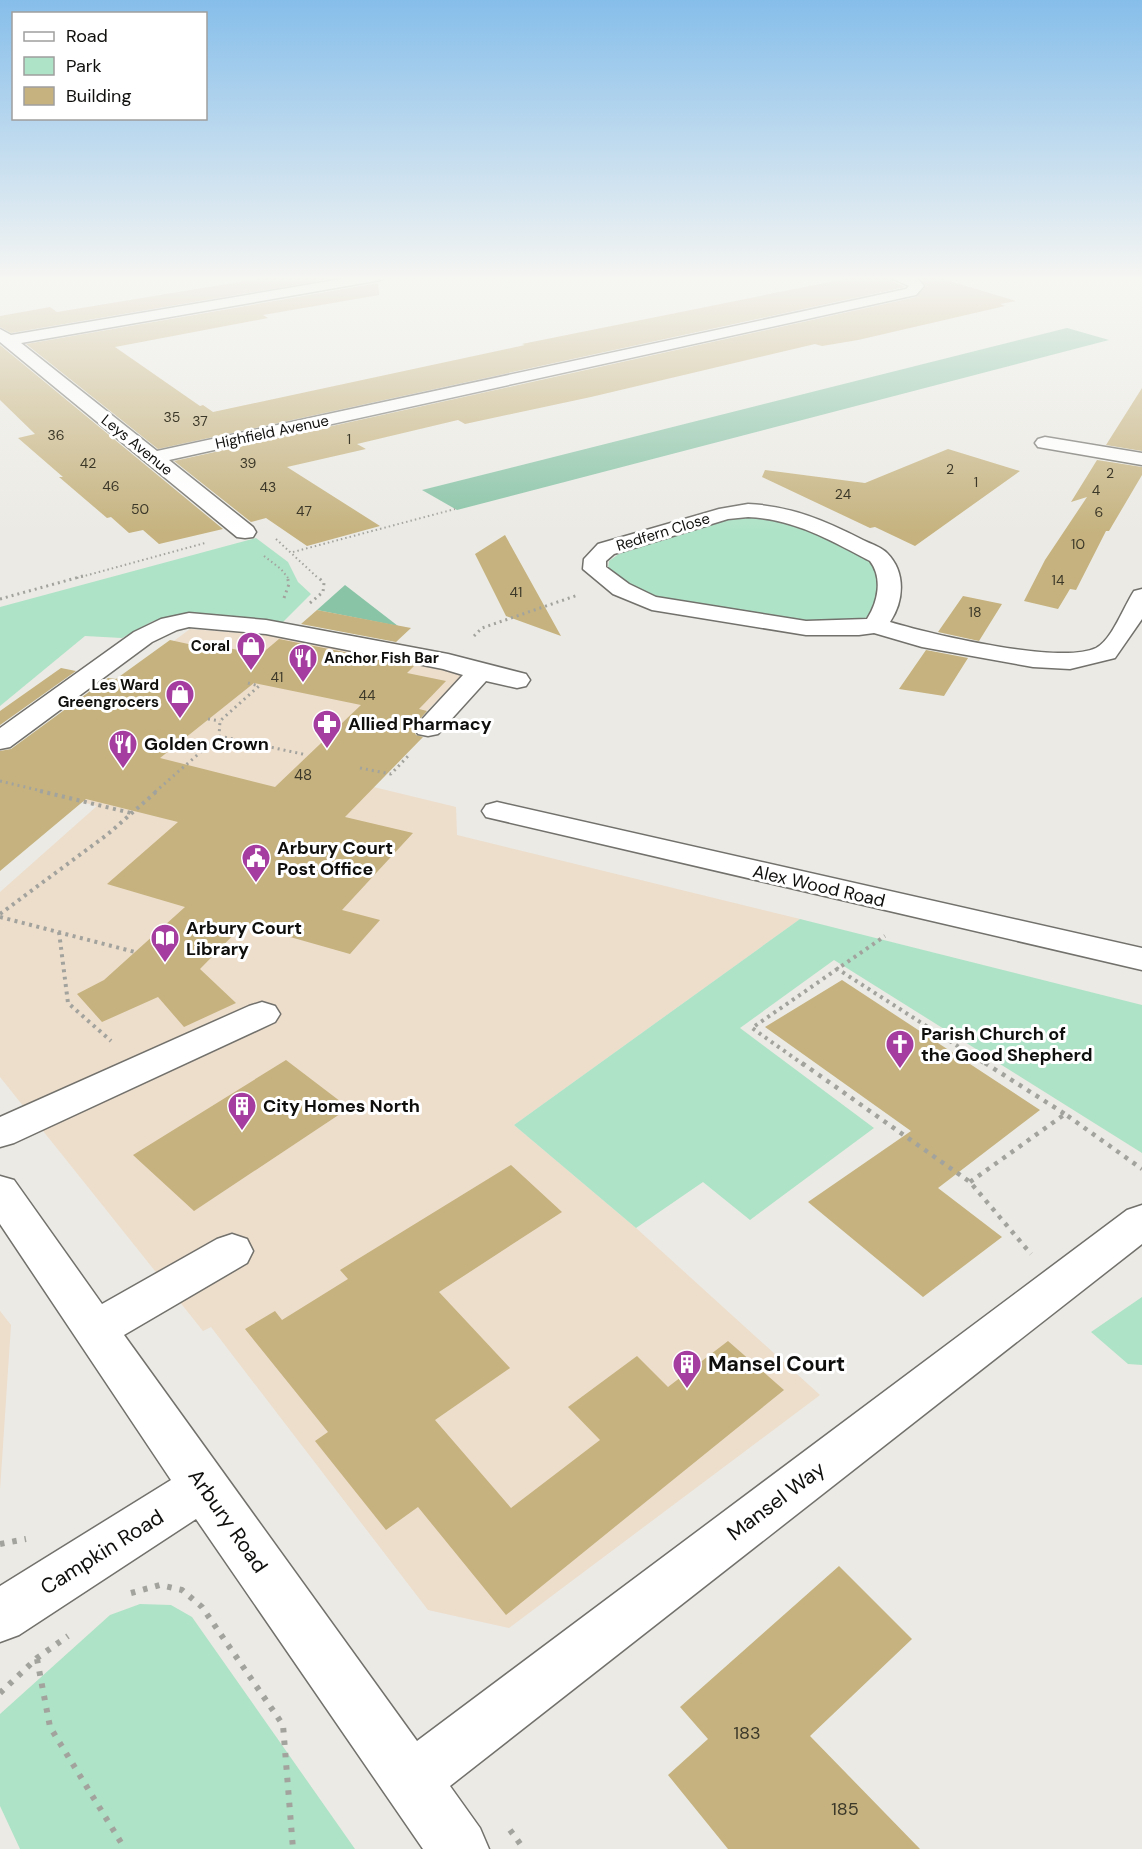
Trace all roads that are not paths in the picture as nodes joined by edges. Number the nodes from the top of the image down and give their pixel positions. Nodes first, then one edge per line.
1 (35, 362) edge
2 (590, 362) edge
3 (1045, 443) dead end
4 (153, 458) junction
5 (1142, 459) edge
6 (245, 532) road end
7 (1142, 596) edge
8 (875, 625) junction
9 (480, 672) junction
10 (517, 680) dead end
11 (428, 728) dead end
12 (0, 741) edge
13 (497, 811) dead end
14 (1142, 959) edge
15 (262, 1014) dead end
16 (0, 1133) edge
17 (0, 1191) edge
18 (1139, 1228) edge
19 (232, 1251) dead end
20 (96, 1329) junction
21 (203, 1487) junction
22 (0, 1616) edge
23 (410, 1780) junction
24 (459, 1849) edge

1 - 4 street, Leys Avenue
2 - 4 street, Highfield Avenue
3 - 5 street
4 - 6 street, Leys Avenue
7 - 8 street, Redfern Close
8 - 8 street, Redfern Close
9 - 10 street
9 - 11 street
9 - 12 street
13 - 14 street, Alex Wood Road
15 - 16 street
17 - 20 street, Arbury Road
18 - 23 street, Mansel Way
19 - 20 street
20 - 21 street, Arbury Road
21 - 22 street, Campkin Road
21 - 23 street, Arbury Road
23 - 24 street, Arbury Road

